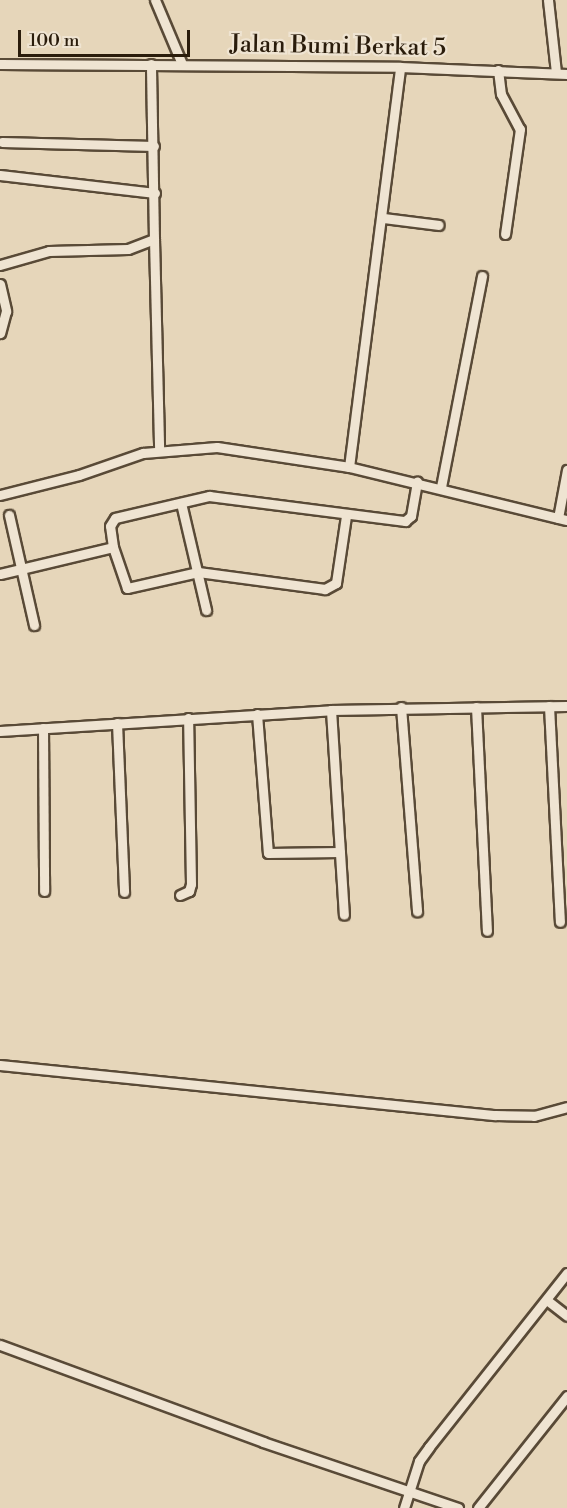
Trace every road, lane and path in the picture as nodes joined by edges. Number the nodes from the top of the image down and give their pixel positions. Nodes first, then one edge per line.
1 (155, 0) edge
2 (548, 0) edge
3 (0, 64) edge
4 (151, 64) junction
5 (182, 64) junction
6 (400, 67) junction
7 (498, 70) junction
8 (556, 72) junction
9 (567, 74) edge
10 (2, 142) dead end
11 (154, 146) junction
12 (0, 175) edge
13 (155, 193) junction
14 (384, 218) junction
15 (439, 225) dead end
16 (505, 234) dead end
17 (154, 239) junction
18 (0, 265) edge
19 (482, 276) dead end
20 (0, 284) edge
21 (0, 333) edge
22 (159, 450) junction
23 (349, 466) junction
24 (567, 470) edge
25 (417, 482) junction
26 (441, 487) junction
27 (0, 495) edge
28 (181, 503) junction
29 (9, 515) dead end
30 (346, 516) junction
31 (562, 519) edge
32 (112, 547) junction
33 (22, 569) junction
34 (198, 572) junction
35 (0, 574) edge
36 (207, 610) dead end
37 (34, 625) dead end
38 (549, 706) junction
39 (567, 706) edge
40 (401, 707) junction
41 (476, 707) junction
42 (331, 710) junction
43 (257, 714) junction
44 (188, 718) junction
45 (117, 723) junction
46 (43, 728) junction
47 (0, 731) edge
48 (340, 852) junction
49 (44, 891) dead end
50 (124, 892) dead end
51 (180, 895) dead end
52 (417, 911) dead end
53 (344, 915) dead end
54 (560, 922) dead end
55 (487, 931) dead end
56 (0, 1065) edge
57 (567, 1107) edge
58 (567, 1273) edge
59 (548, 1301) junction
60 (567, 1316) edge
61 (0, 1344) edge
62 (567, 1396) edge
63 (408, 1491) junction
64 (404, 1508) edge
65 (458, 1508) edge
66 (478, 1508) edge

1 - 5 street
2 - 8 street
3 - 4 street, Jalan Bumi Berkat 5
4 - 5 street, Jalan Bumi Berkat 5
4 - 11 street
5 - 6 street, Jalan Bumi Berkat 5
6 - 7 street, Jalan Bumi Berkat 5
6 - 14 street
7 - 8 street, Jalan Bumi Berkat 5
7 - 16 street
8 - 9 street, Jalan Bumi Berkat 5
10 - 11 street
11 - 13 street
12 - 13 street
13 - 17 street
14 - 15 street
14 - 23 street
17 - 18 street
17 - 22 street
19 - 26 street
20 - 21 street
22 - 23 street
22 - 27 street
23 - 25 street
24 - 31 street
25 - 26 street
25 - 30 street
26 - 31 street
28 - 30 street
28 - 32 street
28 - 34 street
29 - 33 street
30 - 34 street
32 - 33 street
32 - 34 street
33 - 35 street
33 - 37 street
34 - 36 street
38 - 39 street
38 - 41 street
38 - 54 street
40 - 41 street
40 - 42 street
40 - 52 street
41 - 55 street
42 - 43 street
42 - 48 street
43 - 44 street
43 - 48 street
44 - 45 street
44 - 51 street
45 - 46 street
45 - 50 street
46 - 47 street
46 - 49 street
48 - 53 street
56 - 57 street
58 - 59 street
59 - 60 street
59 - 63 street
61 - 63 street
62 - 66 street
63 - 64 street
63 - 65 street

